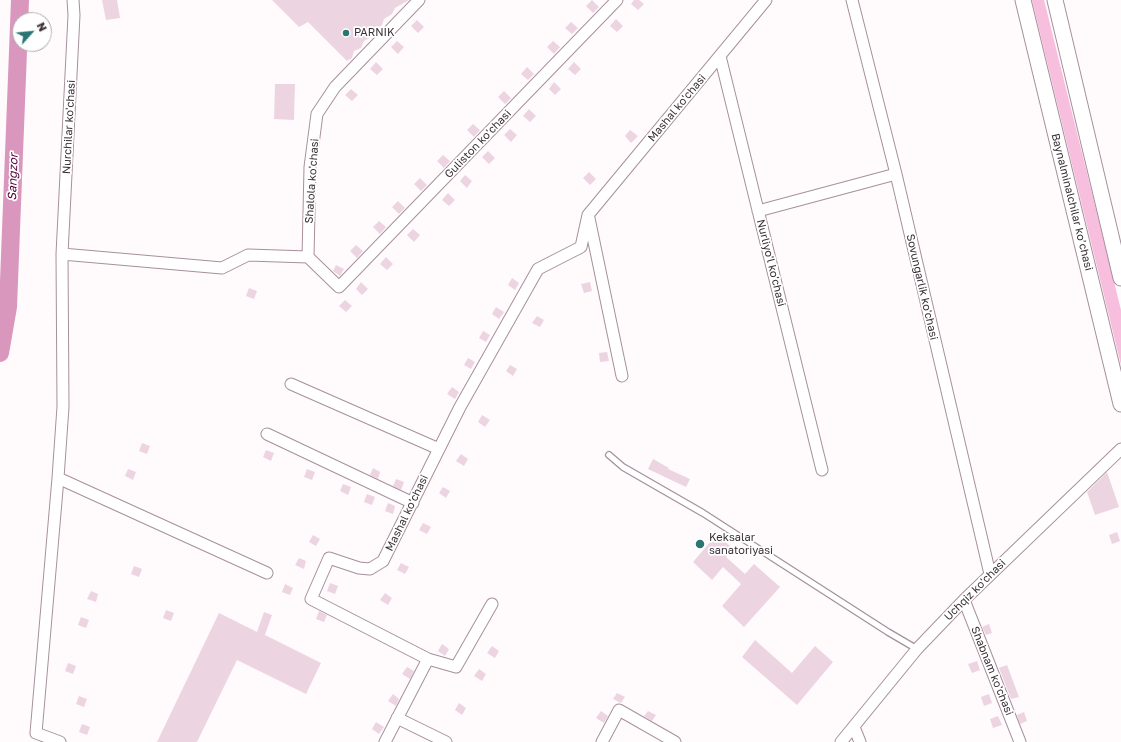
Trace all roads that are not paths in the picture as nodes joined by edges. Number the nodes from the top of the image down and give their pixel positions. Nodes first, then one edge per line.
1 (74, 0) edge
2 (419, 0) edge
3 (617, 0) edge
4 (766, 0) edge
5 (852, 0) edge
6 (1023, 0) edge
7 (1055, 0) edge
8 (720, 56) junction
9 (896, 174) junction
10 (758, 211) junction
11 (588, 215) junction
12 (62, 254) junction
13 (308, 257) junction
14 (1121, 278) edge
15 (622, 376) dead end
16 (291, 384) dead end
17 (1121, 404) edge
18 (267, 434) dead end
19 (439, 449) junction
20 (1121, 449) edge
21 (609, 455) dead end
22 (822, 470) dead end
23 (58, 478) junction
24 (413, 503) junction
25 (267, 573) dead end
26 (990, 574) junction
27 (964, 600) junction
28 (492, 604) dead end
29 (917, 649) junction
30 (428, 659) junction
31 (397, 718) junction
32 (854, 727) junction
33 (36, 737) edge
34 (60, 742) edge
35 (385, 742) edge
36 (446, 742) edge
37 (602, 742) edge
38 (675, 742) edge
39 (841, 742) edge
40 (860, 742) edge
41 (1020, 742) edge

1 - 12 street, Nurchilar ko'chasi
2 - 13 street, Shalola ko'chasi
3 - 13 street, Guliston ko'chasi
4 - 8 street, Mashal ko'chasi
5 - 9 street, Sovungarlik ko'chasi
6 - 17 main road, Baynalminalchilar ko’chasi
7 - 14 main road
8 - 10 street, Nurliyo'l ko'chasi
8 - 11 street, Mashal ko'chasi
9 - 10 street
9 - 26 street, Sovungarlik ko'chasi
10 - 22 street, Nurliyo'l ko'chasi
11 - 15 street
11 - 19 street, Mashal ko'chasi
12 - 13 street
12 - 23 street, Nurchilar ko'chasi
16 - 19 street
18 - 24 street
19 - 24 street, Mashal ko'chasi
20 - 26 street, Uchqiz ko'chasi
21 - 29 lane
23 - 25 street
23 - 33 street, Nurchilar ko'chasi
24 - 30 street, Mashal ko'chasi
26 - 27 street, Uchqiz ko'chasi
27 - 29 street, Uchqiz ko'chasi
27 - 41 street, Shabnam ko'chasi
28 - 30 street
29 - 32 street, Uchqiz ko'chasi
30 - 31 street
31 - 35 street
31 - 36 street
32 - 39 street, Uchqiz ko'chasi
32 - 40 street
33 - 34 street
37 - 38 street

